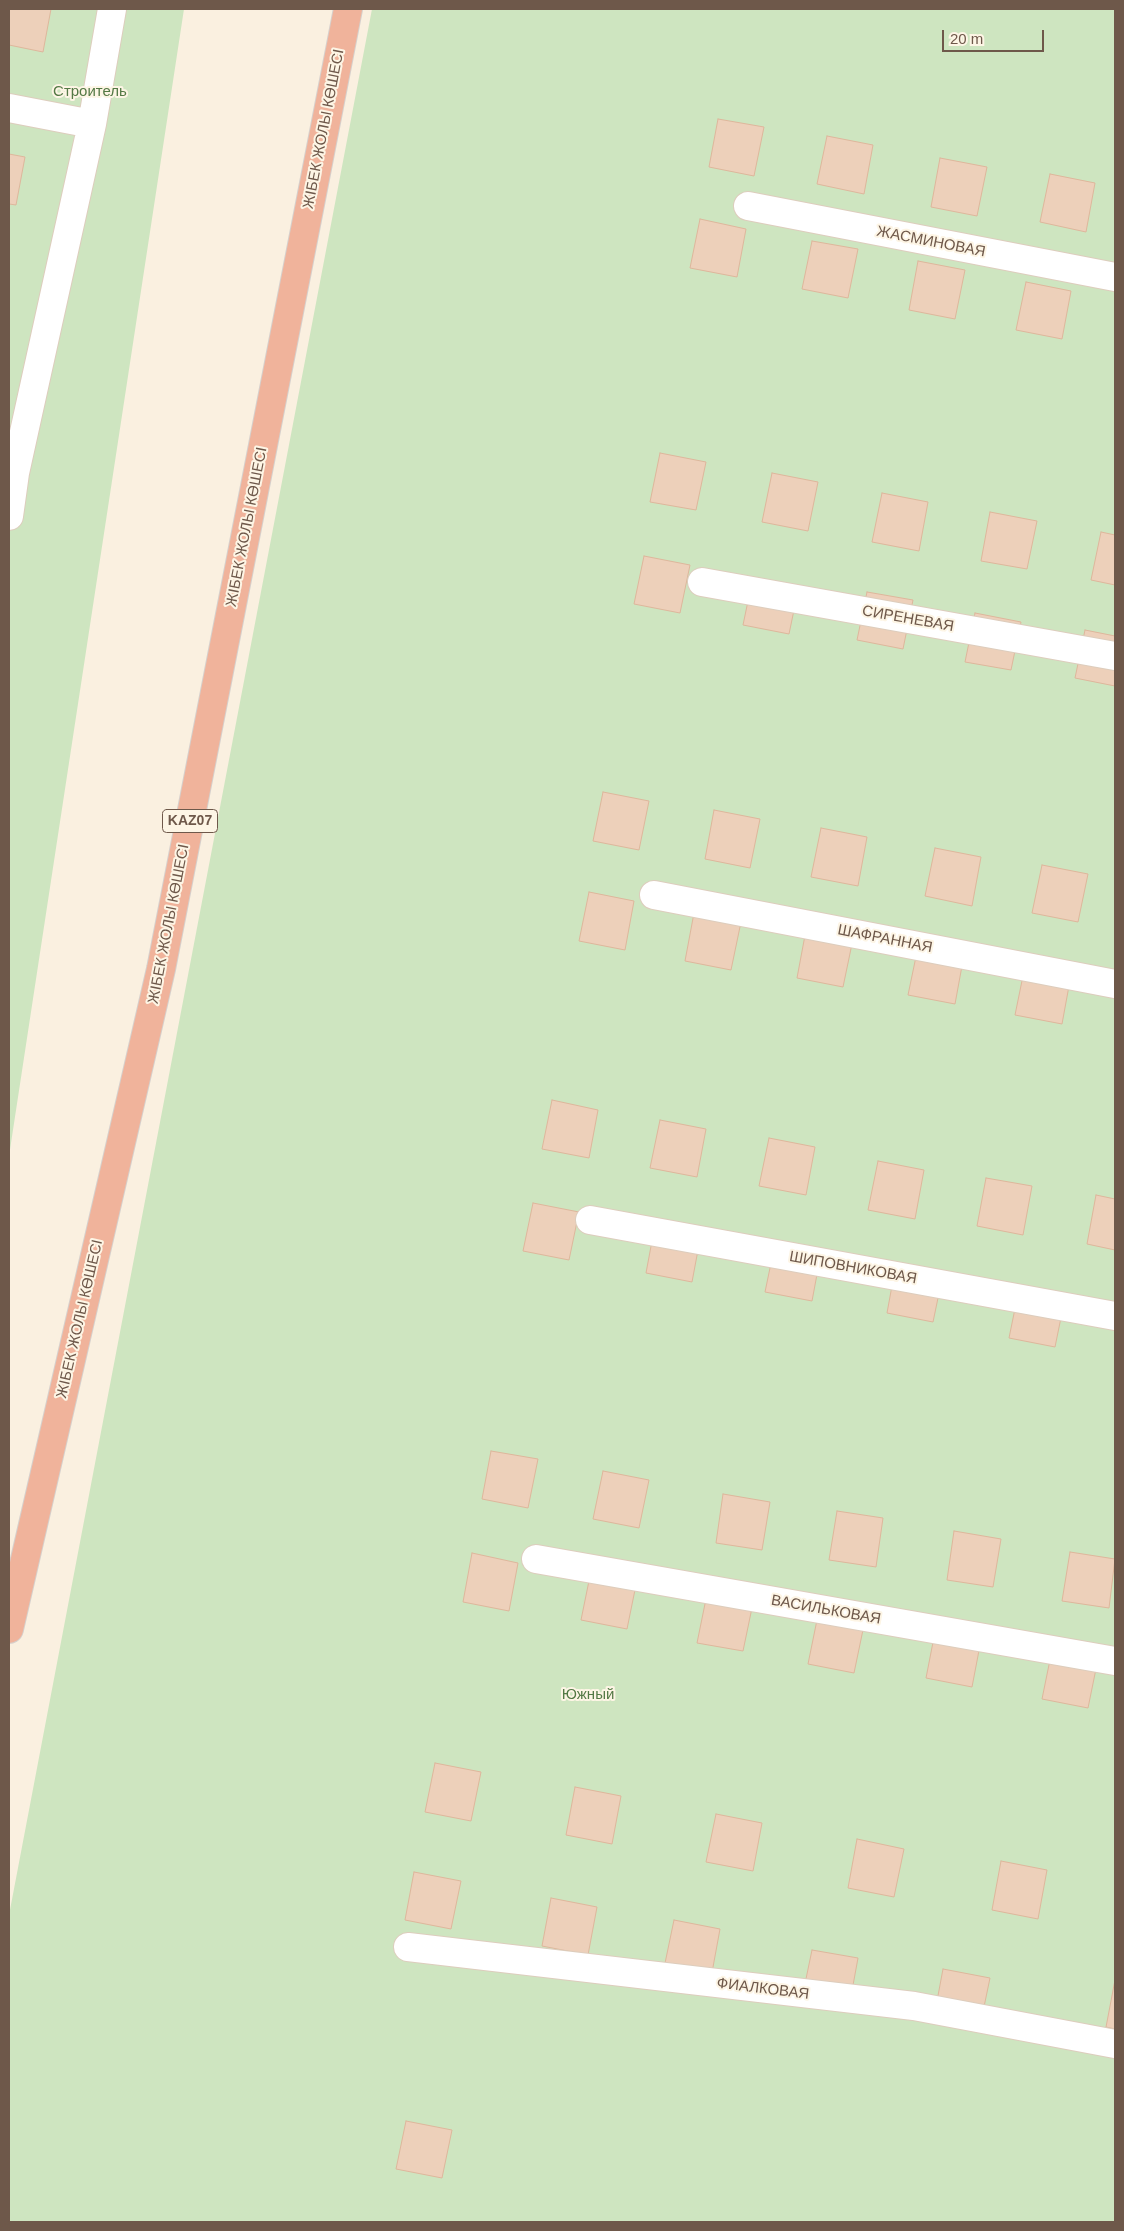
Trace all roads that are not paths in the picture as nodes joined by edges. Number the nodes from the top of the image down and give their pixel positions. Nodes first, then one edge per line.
1 (112, 9) edge
2 (348, 9) edge
3 (9, 108) edge
4 (92, 124) junction
5 (748, 206) dead end
6 (1115, 277) edge
7 (12, 473) edge
8 (9, 516) edge
9 (702, 582) dead end
10 (1115, 656) edge
11 (654, 895) dead end
12 (1115, 984) edge
13 (590, 1220) dead end
14 (1115, 1316) edge
15 (536, 1559) dead end
16 (9, 1629) edge
17 (1115, 1661) edge
18 (408, 1947) dead end
19 (1115, 2044) edge

1 - 4 street
2 - 16 highway, ЖІБЕК ЖОЛЫ КӨШЕСІ / KAZ07
3 - 4 street
4 - 7 street
5 - 6 street, ЖАСМИНОВАЯ
7 - 8 street
9 - 10 street, СИРЕНЕВАЯ
11 - 12 street, ШАФРАННАЯ
13 - 14 street, ШИПОВНИКОВАЯ
15 - 17 street, ВАСИЛЬКОВАЯ
18 - 19 street, ФИАЛКОВАЯ

